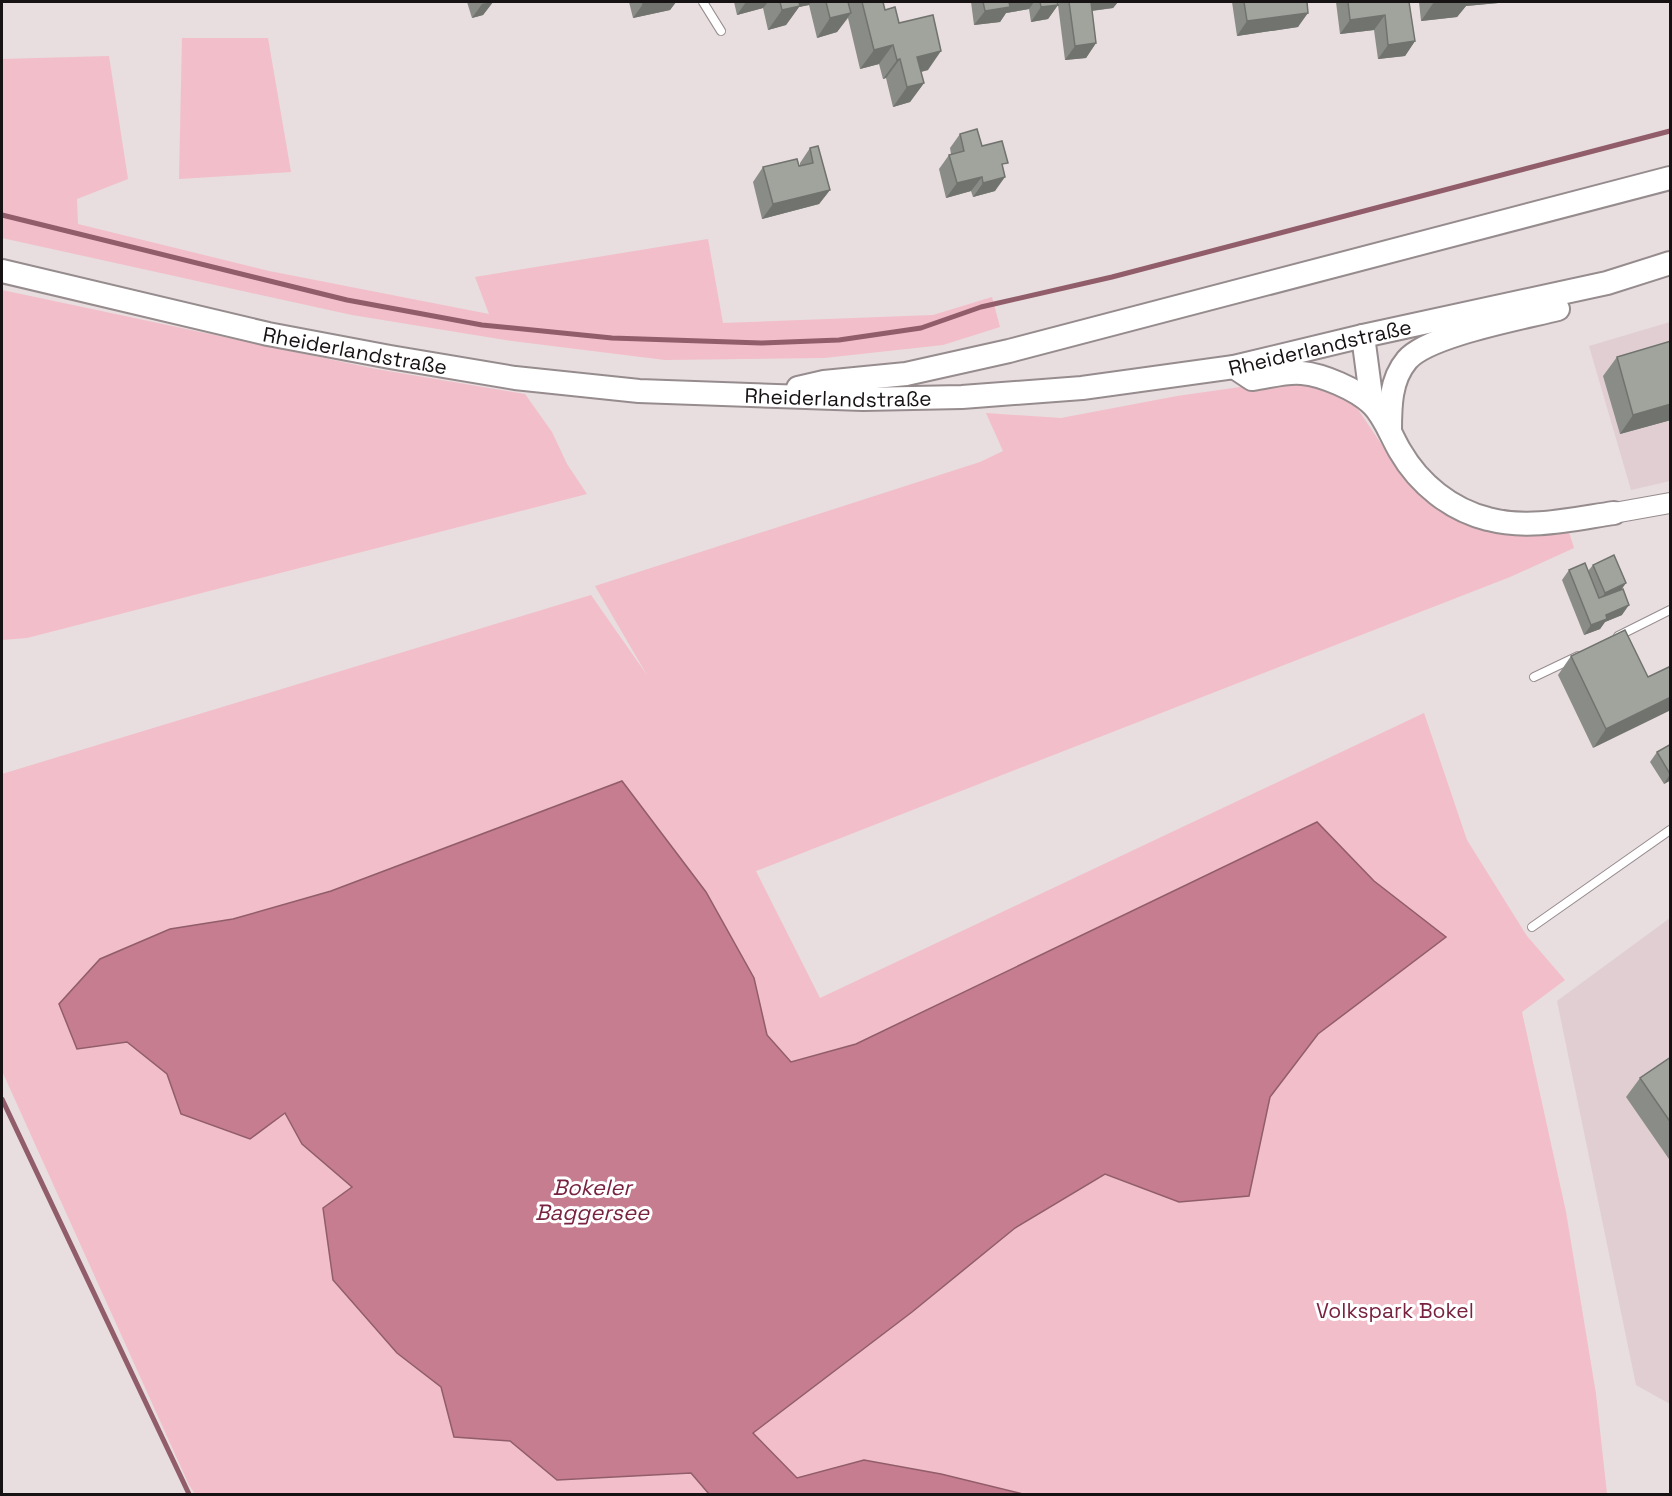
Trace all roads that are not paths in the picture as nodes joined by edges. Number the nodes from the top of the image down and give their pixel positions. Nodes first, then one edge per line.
1 (704, 2) edge
2 (721, 31) dead end
3 (1671, 178) edge
4 (1671, 263) edge
5 (2, 271) edge
6 (1607, 283) junction
7 (1363, 336) junction
8 (1234, 367) junction
9 (765, 395) junction
10 (1372, 404) junction
11 (1390, 431) junction
12 (1671, 503) edge
13 (1614, 513) joint
14 (1671, 610) edge
15 (1607, 641) edge
16 (1586, 651) edge
17 (1534, 677) dead end
18 (1671, 830) edge
19 (1532, 927) dead end

1 - 2 lane
3 - 9 main road
4 - 6 main road, Rheiderlandstraße
5 - 9 main road, Rheiderlandstraße
6 - 7 main road, Rheiderlandstraße
6 - 11 main road
7 - 8 main road, Rheiderlandstraße
7 - 10 main road
8 - 9 main road, Rheiderlandstraße
8 - 10 main road
10 - 11 main road
11 - 13 main road
12 - 13 street
14 - 15 lane
16 - 17 lane
18 - 19 lane

